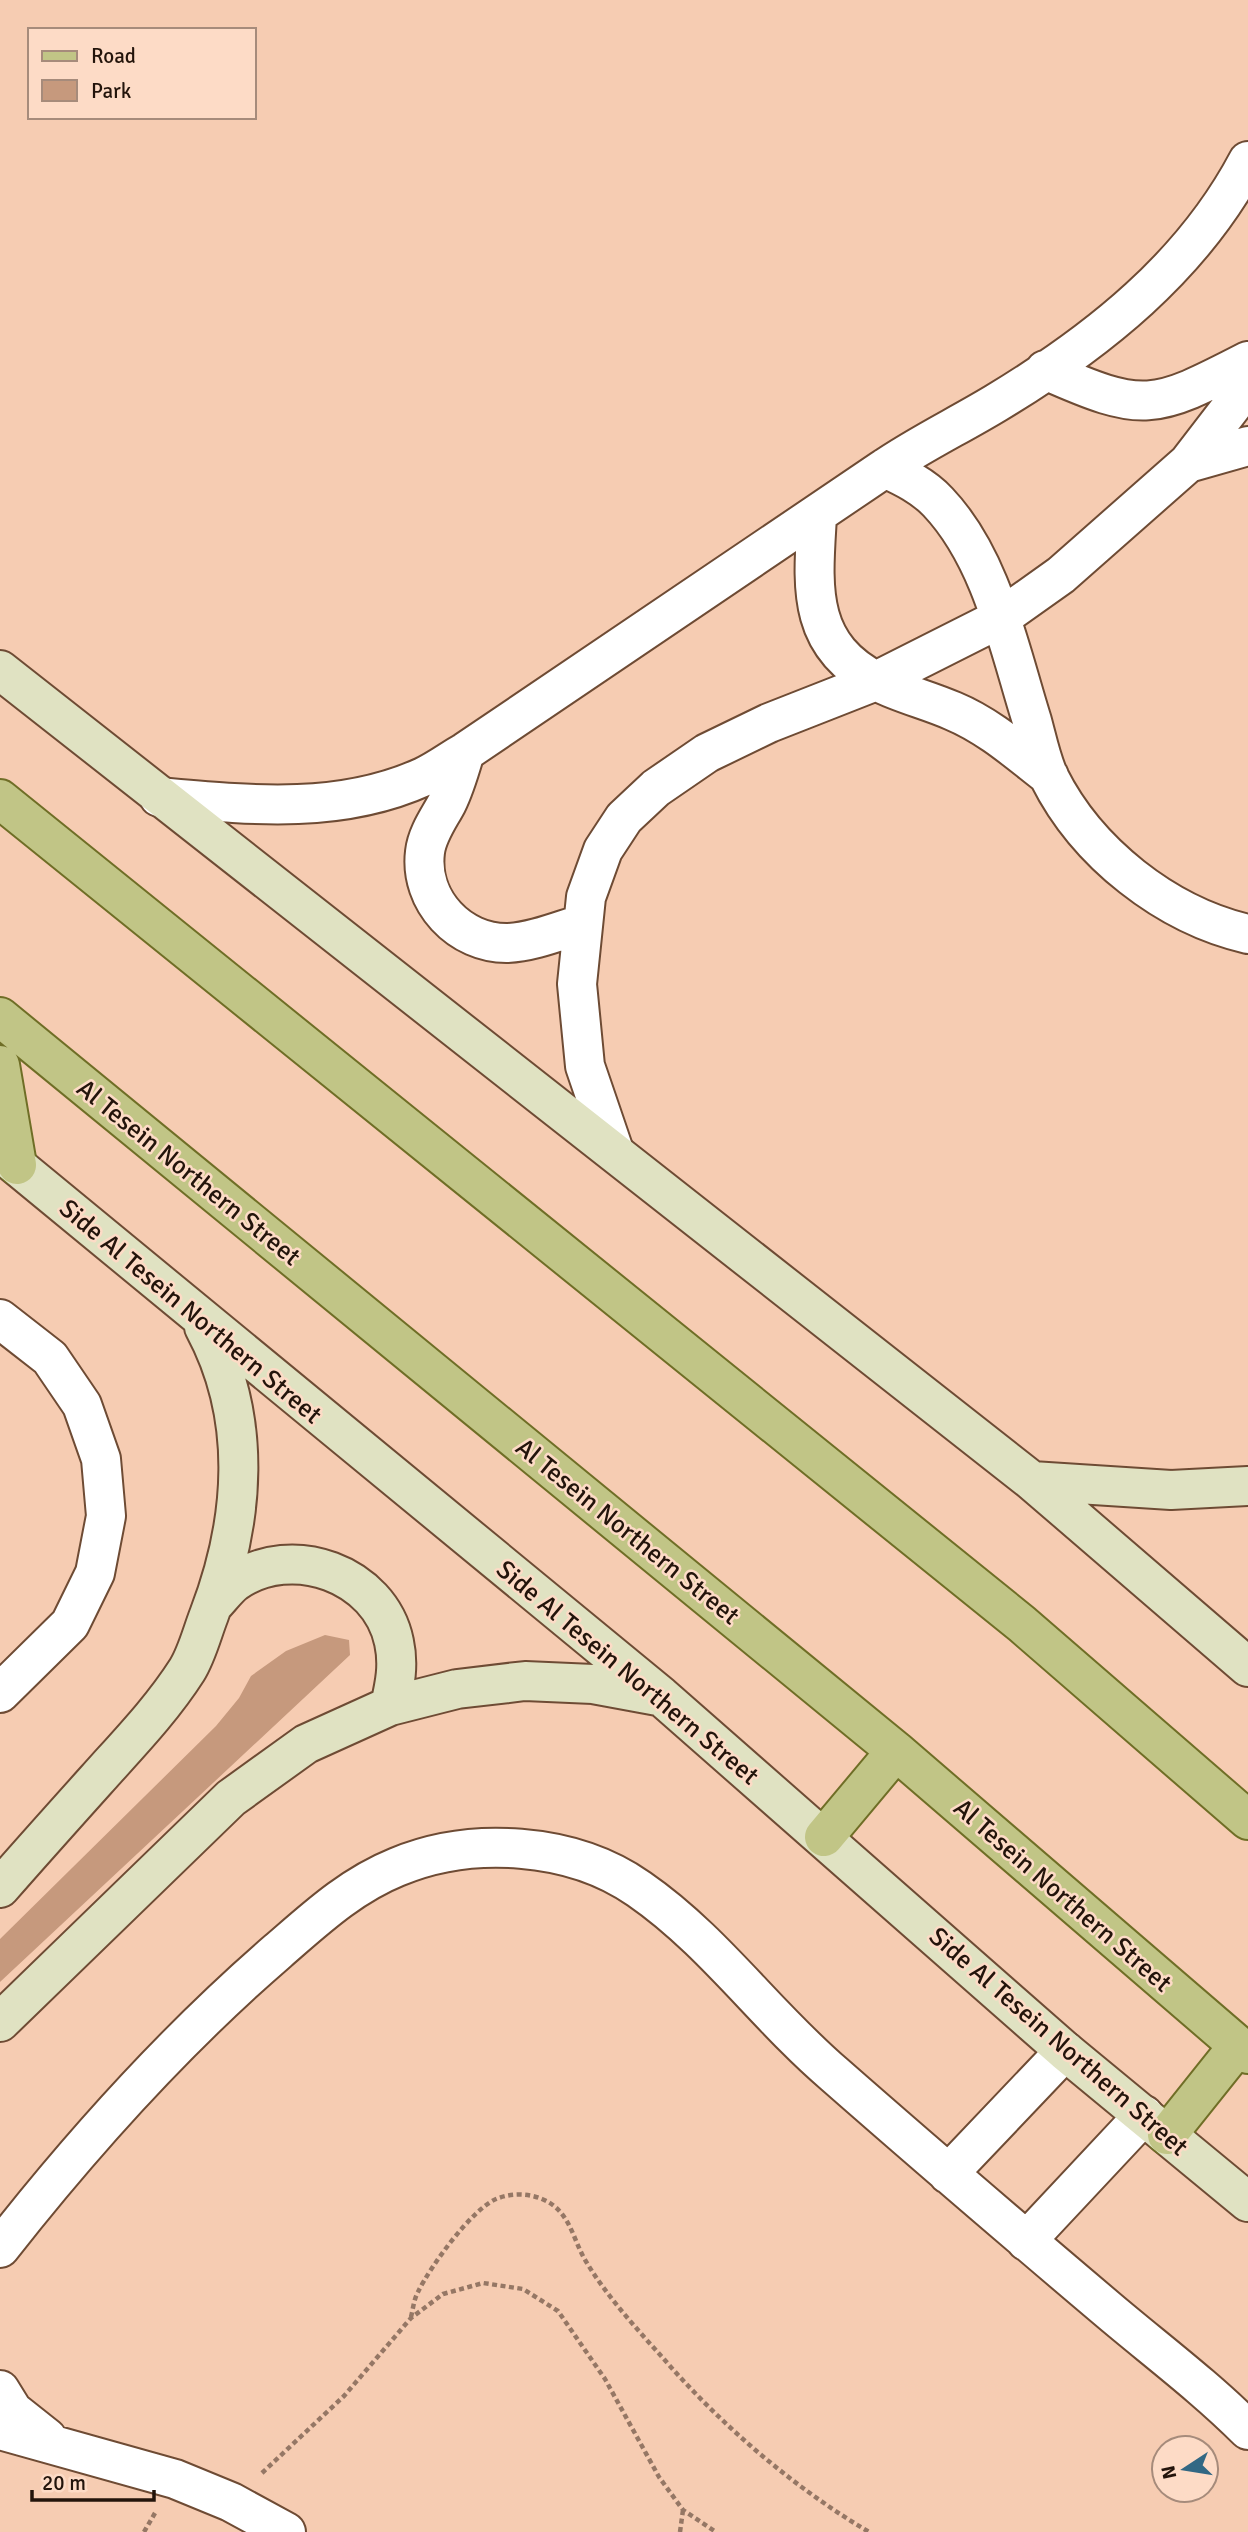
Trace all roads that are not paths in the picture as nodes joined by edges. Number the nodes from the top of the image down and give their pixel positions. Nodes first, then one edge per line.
1 (1248, 161) edge
2 (1248, 360) edge
3 (1045, 370) junction
4 (1248, 385) edge
5 (1248, 446) edge
6 (1188, 463) junction
7 (885, 468) junction
8 (817, 516) junction
9 (999, 619) junction
10 (0, 670) edge
11 (876, 681) junction
12 (465, 752) junction
13 (1049, 776) junction
14 (159, 797) junction
15 (0, 799) edge
16 (582, 924) junction
17 (1248, 934) edge
18 (0, 1017) edge
19 (0, 1065) edge
20 (614, 1151) junction
21 (8, 1159) edge
22 (0, 1319) edge
23 (199, 1319) junction
24 (1032, 1480) junction
25 (1248, 1486) edge
26 (213, 1605) junction
27 (1248, 1667) edge
28 (0, 1693) edge
29 (661, 1696) junction
30 (390, 1706) junction
31 (896, 1751) junction
32 (1248, 1820) edge
33 (824, 1837) junction
34 (0, 1888) edge
35 (0, 2022) edge
36 (1243, 2050) edge
37 (1065, 2051) junction
38 (1155, 2125) junction
39 (948, 2174) junction
40 (1248, 2202) edge
41 (1026, 2241) junction
42 (0, 2248) edge
43 (0, 2390) edge
44 (0, 2430) edge
45 (1248, 2430) edge
46 (51, 2442) junction
47 (286, 2532) edge

1 - 3 street
2 - 3 street
3 - 7 street
4 - 6 street
5 - 6 street
6 - 9 street
7 - 8 street
7 - 9 street
8 - 11 street
8 - 12 street
9 - 11 street
9 - 13 street
10 - 14 street
11 - 13 street
11 - 16 street
12 - 14 street
12 - 16 street
13 - 17 street
14 - 20 street
15 - 32 main road
16 - 20 street
18 - 31 main road, Al Tesein Northern Street
19 - 21 main road
20 - 24 street
21 - 23 street, Side Al Tesein Northern Street
22 - 28 street
23 - 26 street
23 - 29 street, Side Al Tesein Northern Street
24 - 25 street
24 - 27 street
26 - 30 street
26 - 34 street
29 - 30 street
29 - 33 street, Side Al Tesein Northern Street
30 - 35 street
31 - 33 main road
31 - 36 main road, Al Tesein Northern Street
33 - 37 street, Side Al Tesein Northern Street
36 - 38 main road
37 - 38 street, Side Al Tesein Northern Street
37 - 39 street
38 - 40 street, Side Al Tesein Northern Street
38 - 41 street
39 - 41 street
39 - 42 street
41 - 45 street
43 - 46 street
44 - 46 street
46 - 47 street

